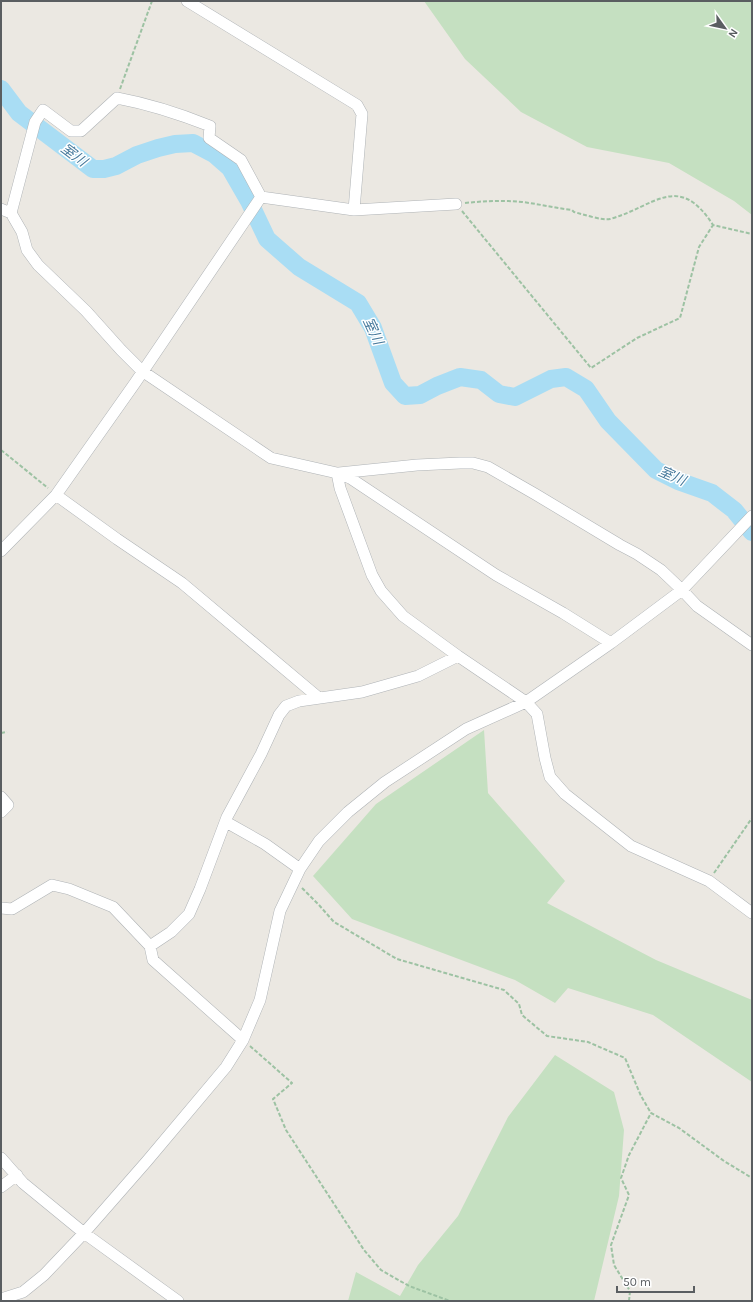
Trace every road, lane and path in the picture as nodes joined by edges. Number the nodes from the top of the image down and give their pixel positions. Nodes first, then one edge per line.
1 (152, 1) edge
2 (187, 1) edge
3 (117, 98) junction
4 (261, 197) junction
5 (456, 204) junction
6 (354, 210) junction
7 (6, 211) edge
8 (713, 225) junction
9 (752, 234) edge
10 (142, 371) junction
11 (1, 450) edge
12 (337, 473) junction
13 (56, 495) junction
14 (752, 516) edge
15 (1, 552) edge
16 (682, 590) junction
17 (610, 643) junction
18 (752, 645) edge
19 (458, 656) junction
20 (319, 698) junction
21 (526, 702) junction
22 (7, 732) dead end
23 (1, 733) edge
24 (1, 797) edge
25 (1, 812) edge
26 (752, 818) edge
27 (226, 822) junction
28 (300, 869) junction
29 (709, 881) junction
30 (1, 908) edge
31 (752, 913) edge
32 (150, 946) junction
33 (243, 1040) junction
34 (651, 1113) junction
35 (1, 1158) edge
36 (752, 1178) edge
37 (20, 1179) junction
38 (1, 1187) edge
39 (84, 1233) junction
40 (1, 1299) edge
41 (178, 1301) edge
42 (450, 1301) edge
43 (629, 1301) edge

1 - 3 path
2 - 6 street
3 - 4 street
3 - 7 street
4 - 6 street
4 - 10 street
5 - 6 street
5 - 8 path
5 - 8 path
7 - 10 street
8 - 9 path
10 - 12 street
10 - 13 street
11 - 13 path
12 - 16 street
12 - 17 street
12 - 19 street
13 - 15 street
13 - 20 street
14 - 16 street
16 - 17 street
16 - 18 street
17 - 21 street
19 - 20 street
19 - 21 street
20 - 27 street
21 - 28 street
21 - 29 street
22 - 23 path
24 - 25 street
26 - 29 path
27 - 28 street
27 - 32 street
28 - 33 street
28 - 34 path
29 - 31 street
30 - 32 street
32 - 33 street
33 - 39 street
33 - 42 path
34 - 36 path
34 - 43 path
35 - 37 street
37 - 38 street
37 - 39 street
39 - 40 street
39 - 41 street

